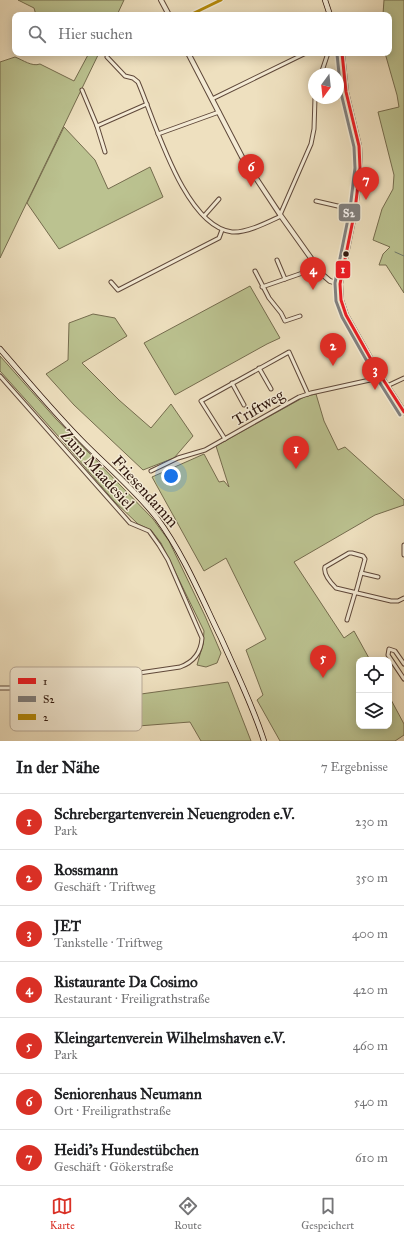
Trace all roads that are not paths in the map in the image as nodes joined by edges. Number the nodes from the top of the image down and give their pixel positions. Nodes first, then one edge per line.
1 (161, 0) edge
2 (221, 0) edge
3 (325, 0) edge
4 (167, 12) edge
5 (196, 12) edge
6 (329, 12) edge
7 (190, 56) edge
8 (300, 56) edge
9 (327, 56) edge
10 (342, 56) edge
11 (106, 57) dead end
12 (323, 68) edge
13 (82, 90) dead end
14 (212, 99) junction
15 (147, 104) junction
16 (315, 104) edge
17 (219, 112) junction
18 (97, 126) junction
19 (158, 134) junction
20 (105, 152) dead end
21 (218, 199) dead end
22 (316, 201) dead end
23 (355, 210) junction
24 (204, 216) junction
25 (281, 216) junction
26 (222, 230) junction
27 (277, 260) dead end
28 (317, 268) junction
29 (255, 271) dead end
30 (285, 279) junction
31 (111, 282) dead end
32 (340, 284) junction
33 (262, 287) junction
34 (300, 316) dead end
35 (0, 349) edge
36 (259, 368) junction
37 (380, 375) junction
38 (0, 376) edge
39 (404, 378) edge
40 (232, 383) junction
41 (387, 386) junction
42 (271, 389) dead end
43 (308, 394) junction
44 (244, 405) dead end
45 (404, 412) edge
46 (225, 439) junction
47 (151, 471) dead end
48 (404, 545) edge
49 (404, 555) edge
50 (361, 573) junction
51 (378, 578) dead end
52 (355, 592) junction
53 (404, 598) edge
54 (347, 620) dead end
55 (404, 664) edge
56 (142, 672) edge
57 (404, 679) edge
58 (264, 741) edge

1 - 4 street
2 - 5 street
3 - 6 main road
7 - 14 street
8 - 14 street
9 - 12 street
10 - 23 main road
11 - 15 street
13 - 18 street
14 - 17 street
15 - 18 street
15 - 19 street
16 - 25 street
17 - 19 street
17 - 25 street
18 - 20 street
19 - 24 street
21 - 24 street
22 - 23 street
23 - 32 main road
24 - 26 street
25 - 26 street
25 - 28 street
26 - 31 street
27 - 30 street
28 - 30 street
28 - 32 street
29 - 33 street
30 - 33 street
32 - 37 main road
33 - 34 street
35 - 58 main road, Friesendamm
36 - 40 street
36 - 42 street
36 - 43 street
37 - 41 main road
37 - 43 street, Triftweg
38 - 56 street, Zum Maadesiel
39 - 41 street
40 - 44 street
40 - 46 street
41 - 45 main road
43 - 46 street, Triftweg
46 - 47 street, Triftweg
48 - 49 street
50 - 51 street
50 - 52 street
50 - 52 street
52 - 53 street
52 - 54 street
55 - 57 street

